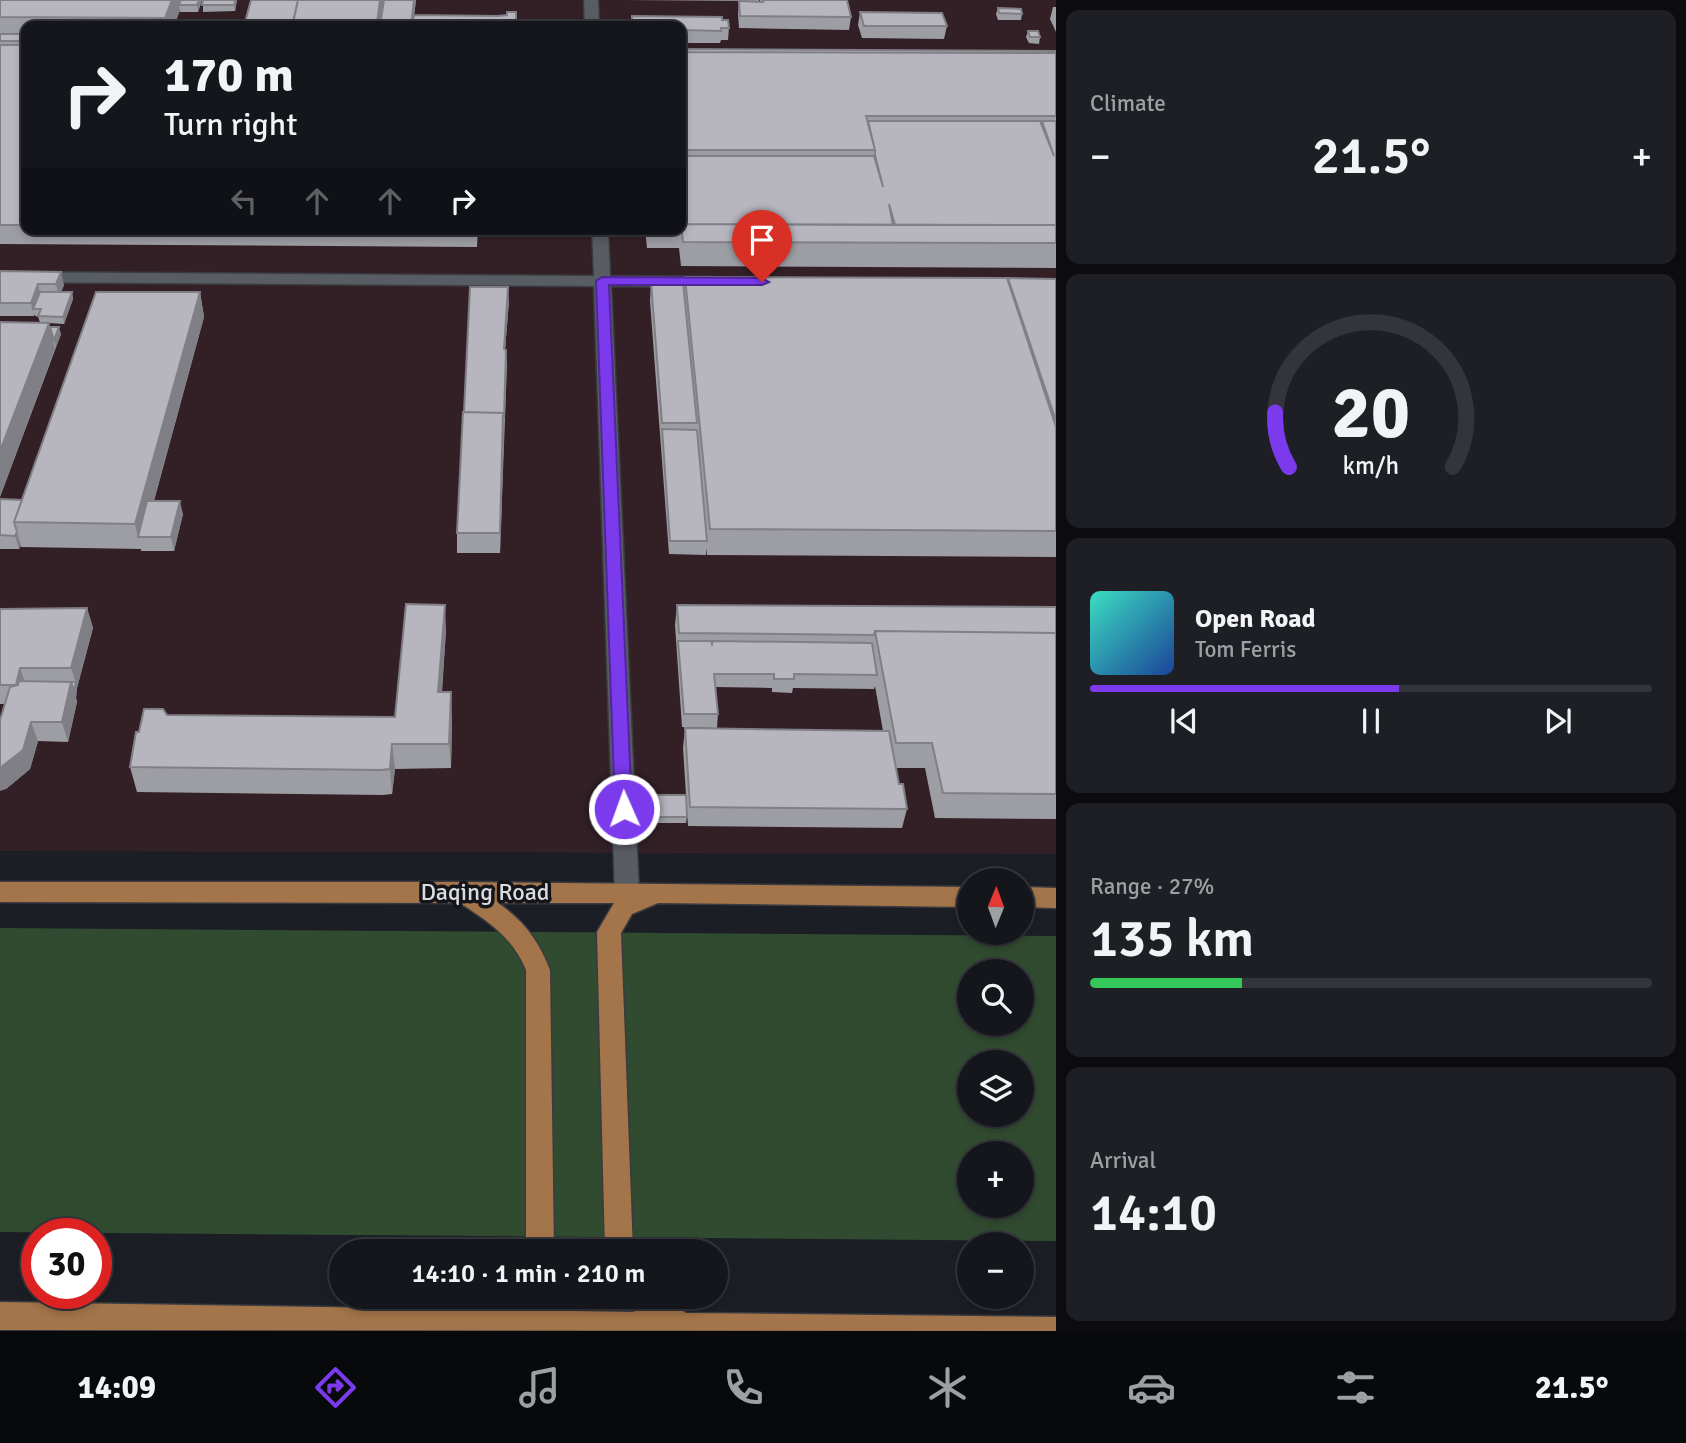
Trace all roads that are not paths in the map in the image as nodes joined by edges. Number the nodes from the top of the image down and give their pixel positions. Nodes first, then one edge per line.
1 (592, 0) edge
2 (592, 21) edge
3 (600, 235) edge
4 (0, 277) edge
5 (602, 281) junction
6 (726, 282) edge
7 (0, 892) edge
8 (463, 892) junction
9 (627, 892) junction
10 (660, 893) junction
11 (957, 897) edge
12 (1034, 897) edge
13 (1056, 898) edge
14 (540, 1239) edge
15 (619, 1239) edge
16 (488, 1309) edge
17 (655, 1309) edge
18 (0, 1316) edge
19 (450, 1324) junction
20 (681, 1327) junction
21 (1056, 1331) edge

1 - 2 street
3 - 5 street
4 - 5 street
5 - 6 street
5 - 9 street
7 - 8 main road, Daqing Road
8 - 9 main road, Daqing Road
8 - 14 main road
9 - 10 main road, Daqing Road
10 - 11 main road, Daqing Road
10 - 15 main road
12 - 13 main road
16 - 19 main road
17 - 20 main road
18 - 19 main road
19 - 20 main road
20 - 21 main road

